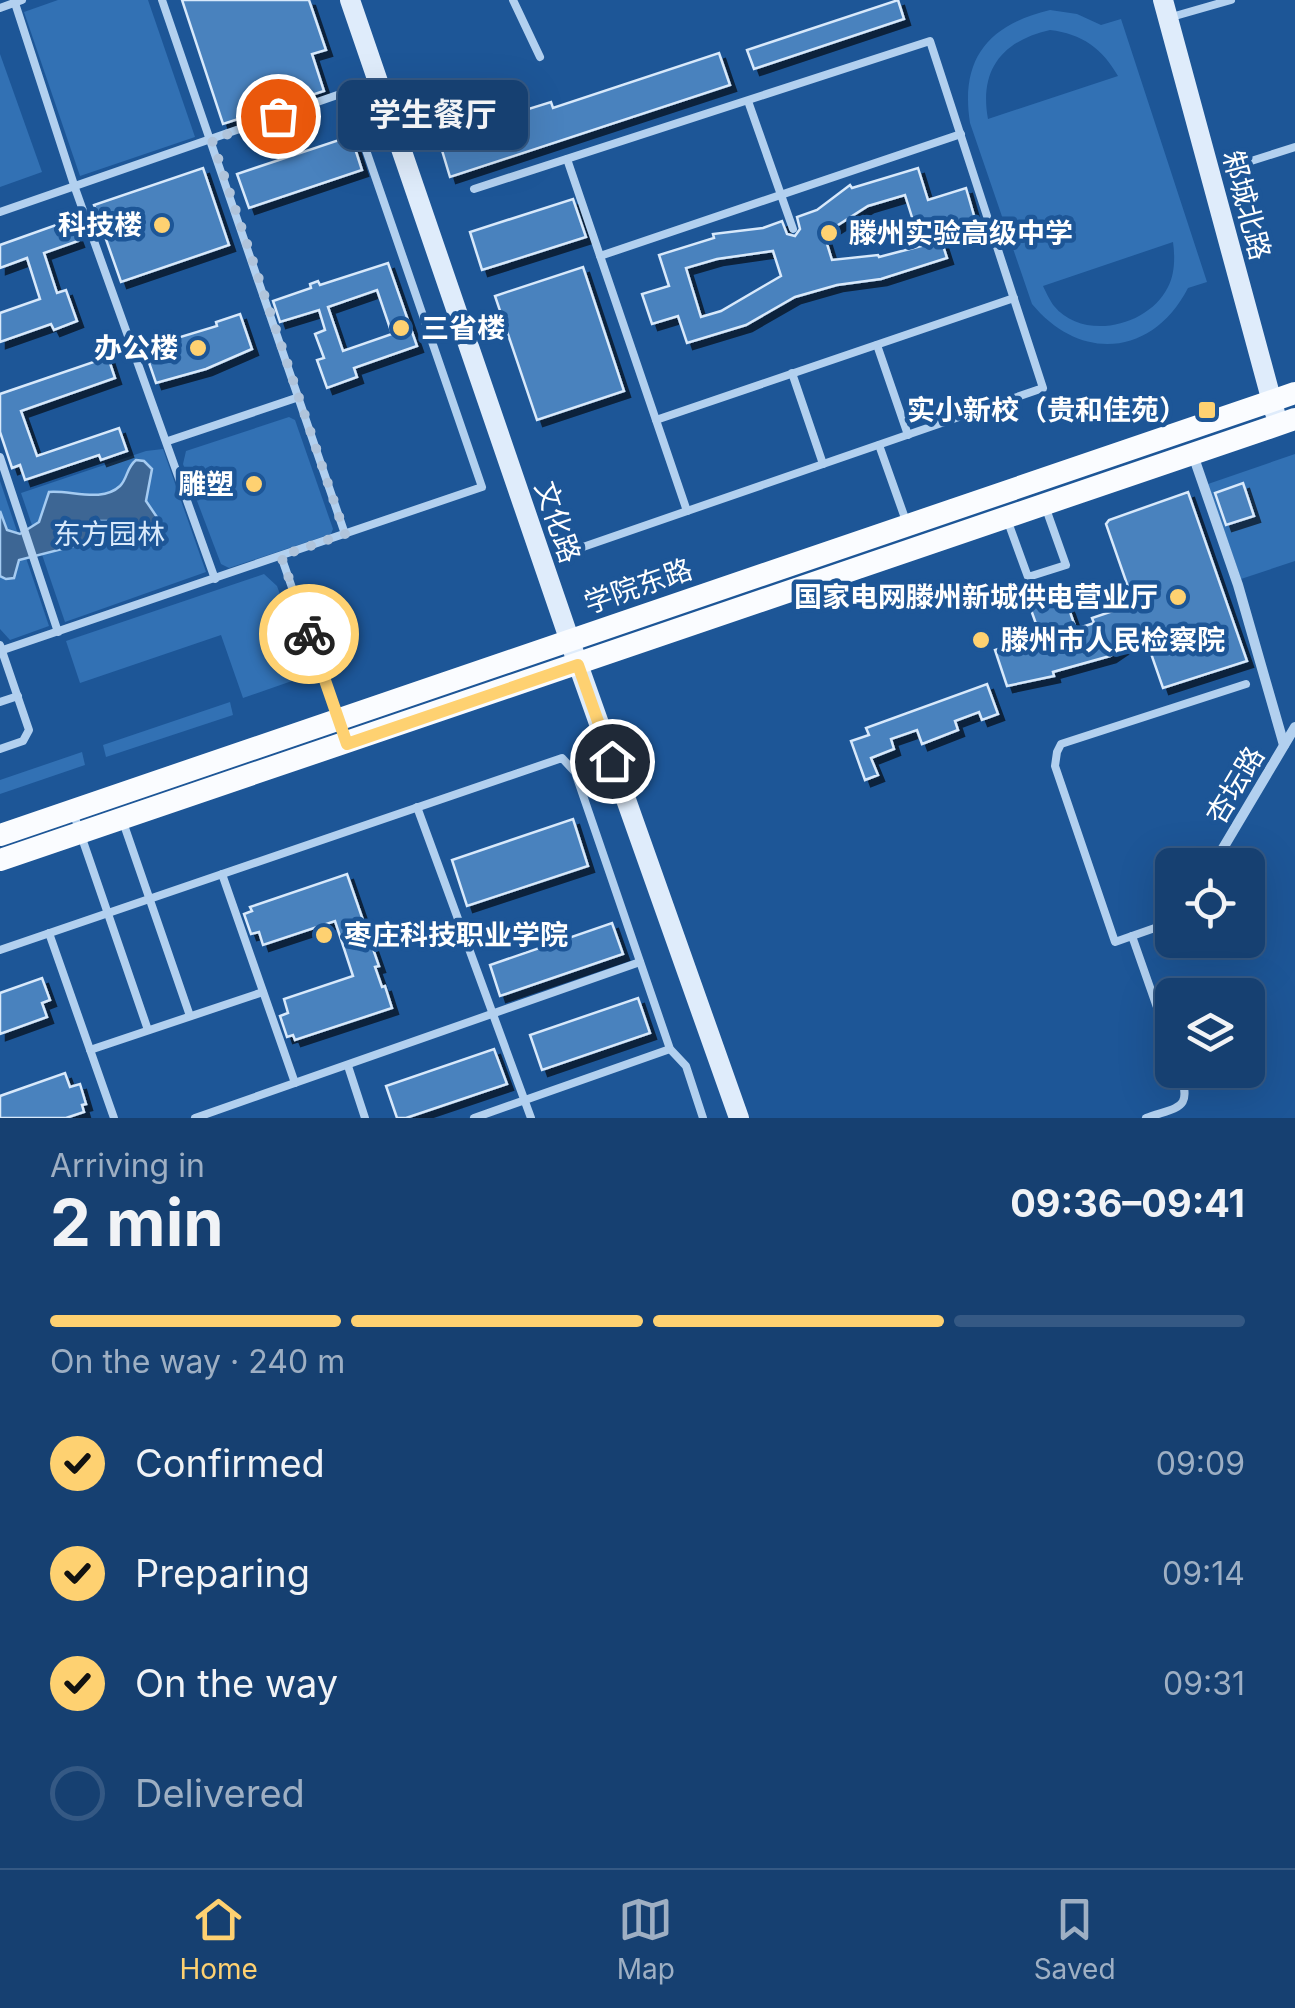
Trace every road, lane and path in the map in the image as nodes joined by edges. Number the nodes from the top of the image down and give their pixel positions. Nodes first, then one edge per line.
1 (162, 0) edge
2 (350, 0) edge
3 (513, 0) edge
4 (1230, 0) edge
5 (17, 1) edge
6 (0, 8) edge
7 (1165, 9) edge
8 (540, 57) dead end
9 (748, 101) junction
10 (960, 134) junction
11 (212, 140) junction
12 (1295, 147) edge
13 (567, 159) junction
14 (1248, 162) dead end
15 (75, 188) junction
16 (474, 190) dead end
17 (781, 196) junction
18 (0, 212) edge
19 (793, 229) dead end
20 (600, 256) junction
21 (1014, 298) junction
22 (877, 344) junction
23 (792, 373) junction
24 (1295, 393) edge
25 (296, 398) junction
26 (1272, 401) junction
27 (656, 420) junction
28 (1287, 422) edge
29 (908, 435) junction
30 (168, 441) junction
31 (879, 445) junction
32 (1193, 454) junction
33 (0, 457) edge
34 (822, 464) junction
35 (1045, 505) junction
36 (686, 511) junction
37 (1007, 518) junction
38 (908, 526) junction
39 (345, 534) junction
40 (583, 548) dead end
41 (916, 549) junction
42 (281, 556) junction
43 (215, 579) junction
44 (58, 632) junction
45 (570, 641) junction
46 (1, 649) edge
47 (578, 665) junction
48 (1246, 684) dead end
49 (18, 696) junction
50 (0, 702) edge
51 (338, 720) junction
52 (1295, 727) edge
53 (347, 744) junction
54 (1284, 746) junction
55 (0, 748) edge
56 (114, 796) junction
57 (417, 807) junction
58 (73, 810) junction
59 (122, 819) junction
60 (80, 833) junction
61 (0, 835) edge
62 (1223, 848) edge
63 (0, 860) edge
64 (222, 874) junction
65 (150, 899) junction
66 (108, 913) junction
67 (1155, 928) edge
68 (49, 934) junction
69 (1132, 936) junction
70 (0, 950) edge
71 (640, 962) junction
72 (263, 992) junction
73 (1155, 1002) edge
74 (494, 1014) junction
75 (190, 1016) junction
76 (148, 1030) junction
77 (90, 1050) junction
78 (670, 1050) junction
79 (348, 1066) junction
80 (296, 1084) junction
81 (1186, 1088) edge
82 (524, 1100) junction
83 (114, 1118) edge
84 (195, 1118) edge
85 (366, 1118) edge
86 (474, 1118) edge
87 (530, 1118) edge
88 (703, 1118) edge
89 (739, 1118) edge
90 (1146, 1118) edge

1 - 11 lane
2 - 45 street, 文化路
3 - 8 lane
4 - 7 lane
5 - 6 lane
5 - 15 lane
7 - 26 street, 邾城北路
9 - 10 lane
9 - 13 lane
9 - 17 lane
10 - 17 lane
10 - 21 lane
11 - 15 lane
11 - 25 lane
11 - 39 lane
12 - 14 lane
13 - 16 lane
13 - 20 lane
15 - 18 lane
15 - 30 lane
17 - 19 lane
17 - 20 lane
20 - 27 lane
21 - 22 lane
21 - 29 lane
22 - 23 lane
22 - 29 lane
23 - 27 lane
23 - 34 lane
24 - 26 main road, 学院东路
25 - 30 lane
25 - 39 lane
26 - 28 street, 邾城北路
26 - 38 main road, 学院东路
27 - 36 lane
28 - 32 main road, 学院东路
29 - 31 lane
30 - 43 lane
31 - 34 lane
31 - 38 lane
32 - 35 main road, 学院东路
32 - 54 street
33 - 44 lane
34 - 36 lane
35 - 37 main road, 学院东路
35 - 37 lane
36 - 40 lane
37 - 41 main road, 学院东路
38 - 41 lane
38 - 45 main road, 学院东路
39 - 42 lane
41 - 47 main road, 学院东路
42 - 43 lane
42 - 51 lane
43 - 44 lane
44 - 46 lane
45 - 47 street, 文化路
45 - 51 main road, 学院东路
46 - 49 lane
47 - 53 main road, 学院东路
47 - 89 street, 文化路
48 - 69 lane
49 - 50 lane
49 - 55 lane
51 - 53 lane
51 - 56 main road, 学院东路
52 - 54 street, 杏坛路
53 - 59 main road, 学院东路
54 - 62 street, 杏坛路
56 - 58 main road, 学院东路
56 - 59 lane
57 - 64 lane
57 - 71 lane
57 - 74 lane
58 - 60 lane
58 - 61 main road, 学院东路
59 - 60 main road, 学院东路
59 - 65 lane
60 - 63 main road, 学院东路
60 - 66 lane
64 - 65 lane
64 - 72 lane
65 - 66 lane
65 - 75 lane
66 - 68 lane
66 - 76 lane
67 - 69 lane
68 - 70 lane
68 - 77 lane
69 - 73 lane
71 - 74 lane
71 - 78 lane
72 - 75 lane
72 - 80 lane
74 - 79 lane
74 - 82 lane
75 - 76 lane
76 - 77 lane
77 - 83 lane
78 - 82 lane
78 - 88 lane
79 - 80 lane
79 - 85 lane
80 - 84 lane
81 - 90 lane
82 - 86 lane
82 - 87 lane

